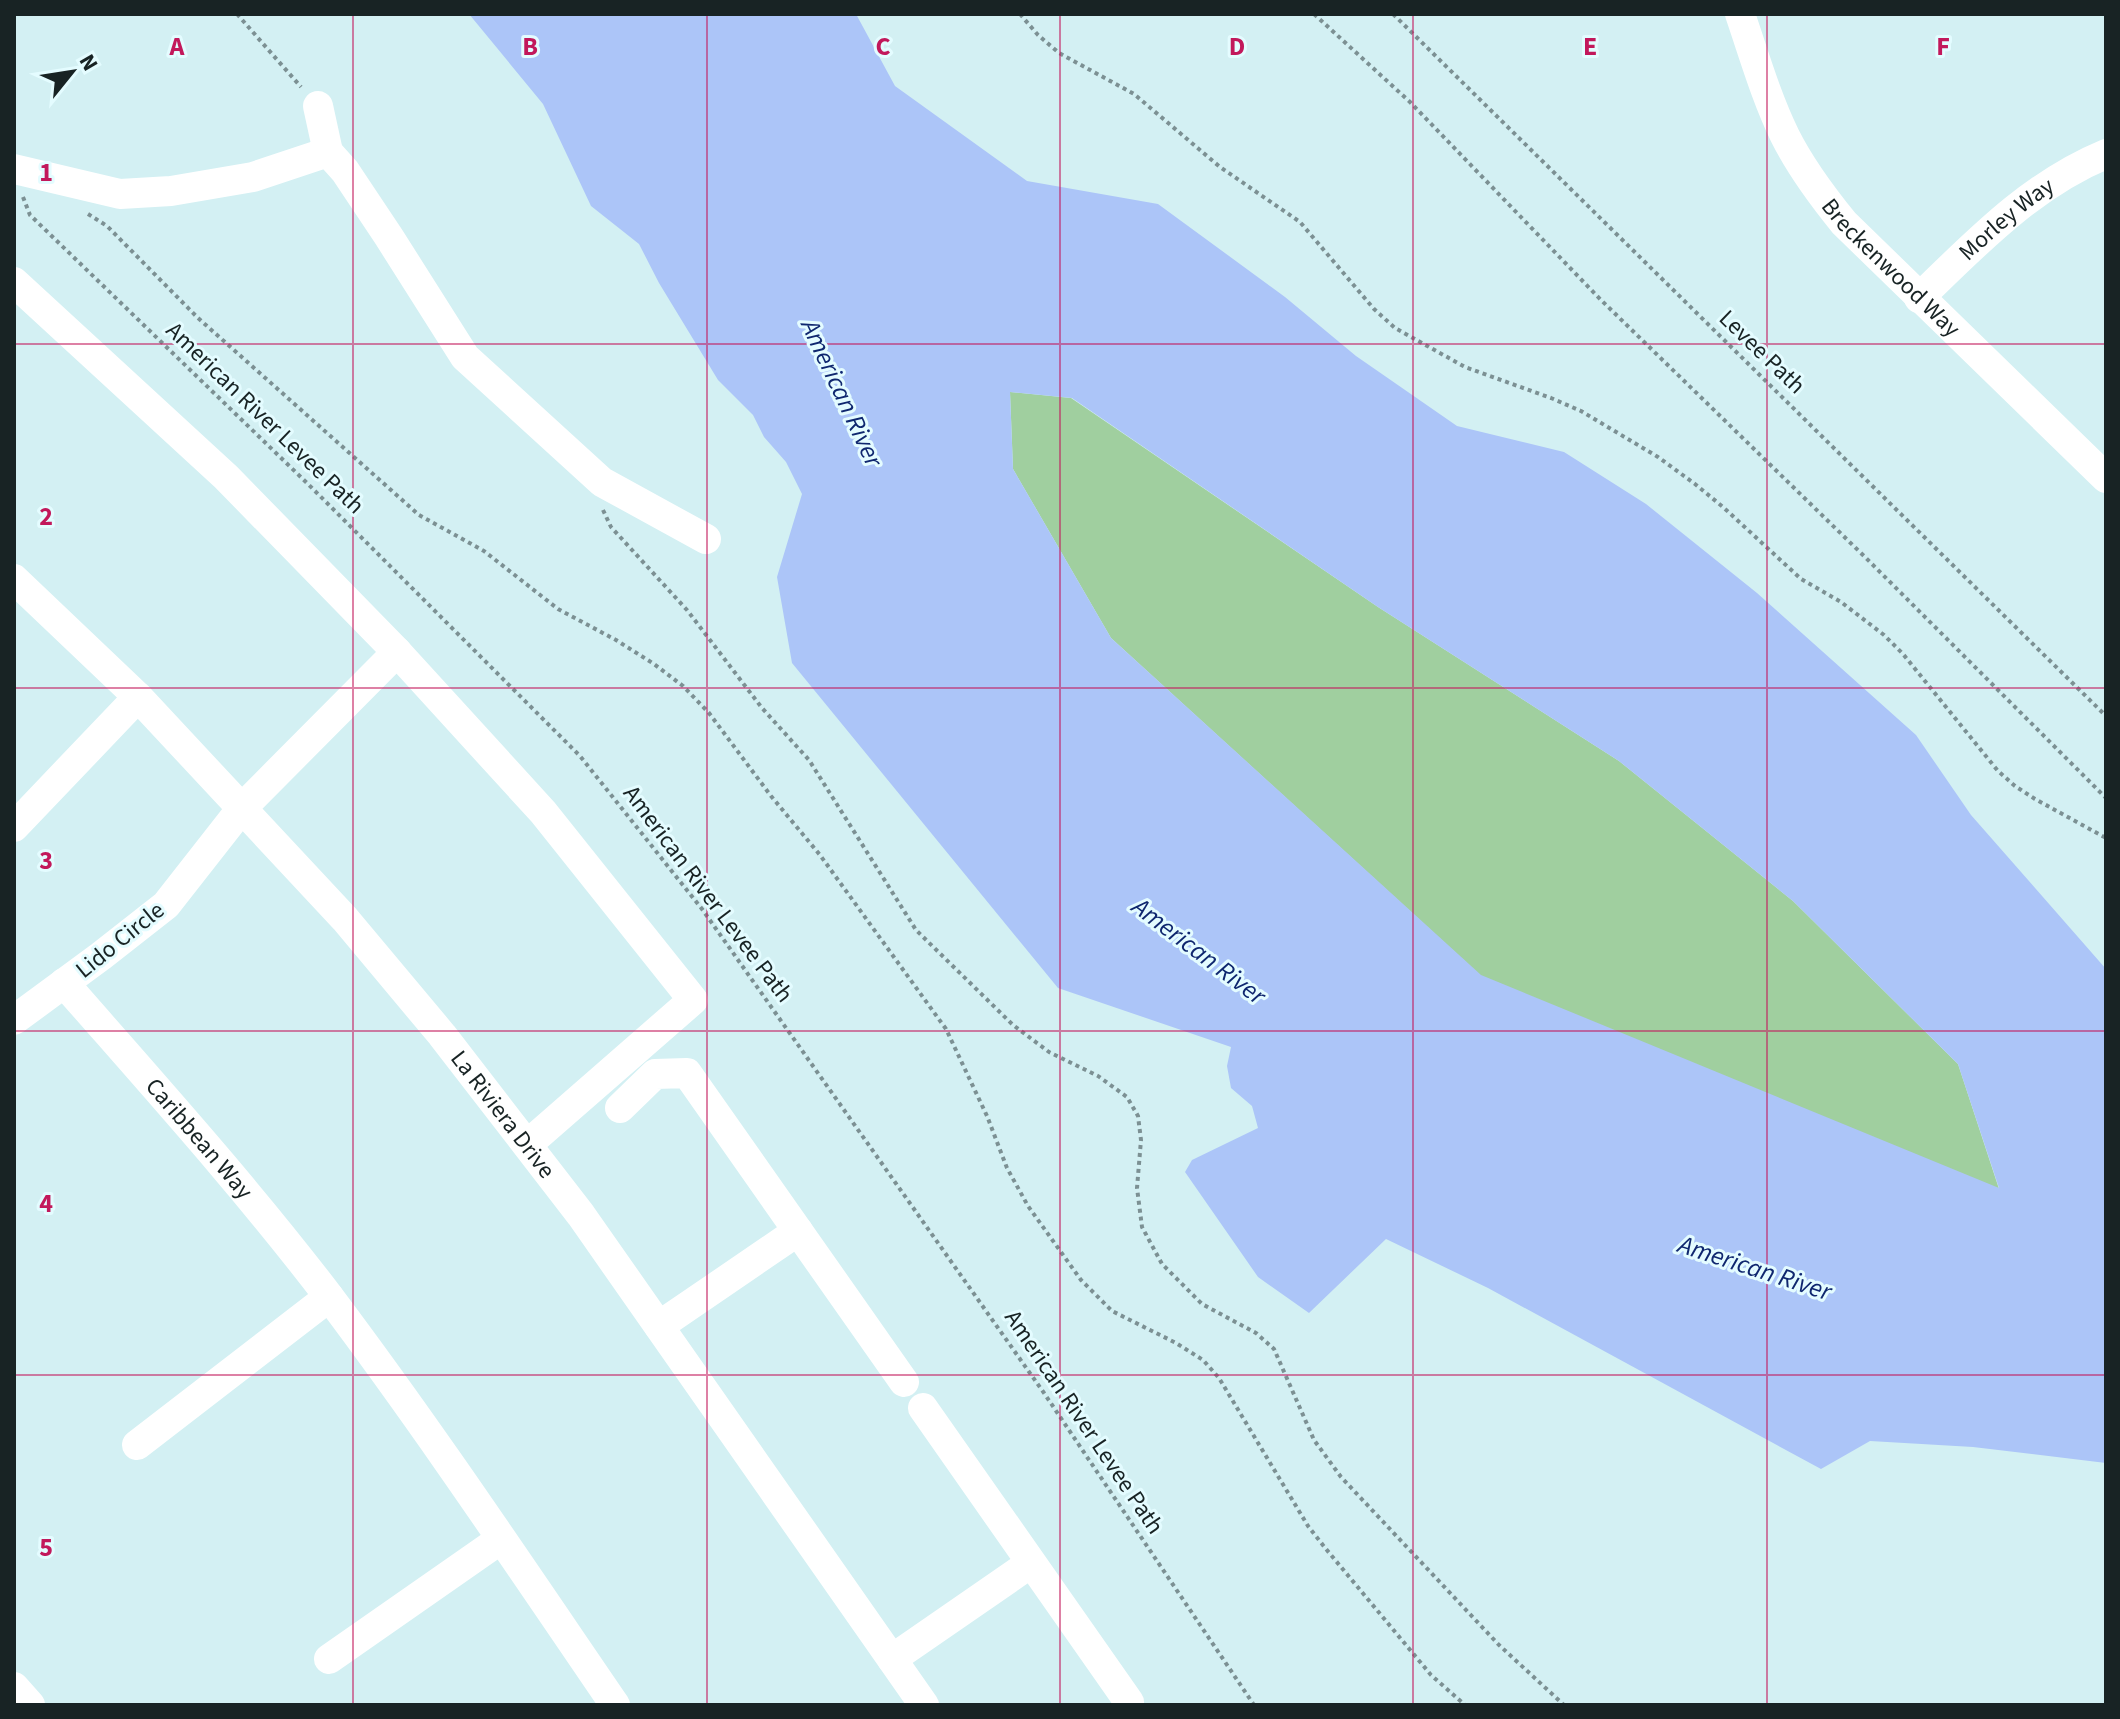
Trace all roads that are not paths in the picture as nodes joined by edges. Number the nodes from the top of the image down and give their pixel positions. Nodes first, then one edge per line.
1 (1740, 14) edge
2 (318, 106) road end
3 (328, 152) junction
4 (2106, 154) edge
5 (19, 183) edge
6 (14, 282) edge
7 (1919, 298) junction
8 (2106, 478) edge
9 (706, 539) dead end
10 (14, 579) edge
11 (397, 652) junction
12 (138, 697) junction
13 (242, 808) junction
14 (14, 827) edge
15 (64, 983) junction
16 (14, 1020) edge
17 (620, 1108) dead end
18 (528, 1144) junction
19 (798, 1231) junction
20 (329, 1297) junction
21 (659, 1326) junction
22 (904, 1382) dead end
23 (923, 1408) dead end
24 (137, 1445) dead end
25 (501, 1539) junction
26 (1031, 1563) junction
27 (329, 1659) dead end
28 (892, 1659) junction
29 (14, 1687) edge
30 (1129, 1702) dead end
31 (30, 1705) edge
32 (615, 1705) edge
33 (924, 1705) edge

1 - 7 street, Breckenwood Way
2 - 3 street
3 - 5 street
3 - 9 street
4 - 7 street, Morley Way
6 - 11 street
7 - 8 street, Breckenwood Way
10 - 12 street, La Riviera Drive
11 - 13 street, Lido Circle
11 - 18 street
12 - 13 street, La Riviera Drive
12 - 14 street
13 - 15 street, Lido Circle
13 - 18 street, La Riviera Drive
15 - 16 street, Lido Circle
15 - 20 street, Caribbean Way
17 - 19 street
18 - 21 street, La Riviera Drive
19 - 21 street
19 - 22 street
20 - 24 street
20 - 25 street, Caribbean Way
21 - 28 street, La Riviera Drive
23 - 26 street
25 - 27 street
25 - 32 street, Caribbean Way
26 - 28 street
26 - 30 street
28 - 33 street, La Riviera Drive
29 - 31 street

